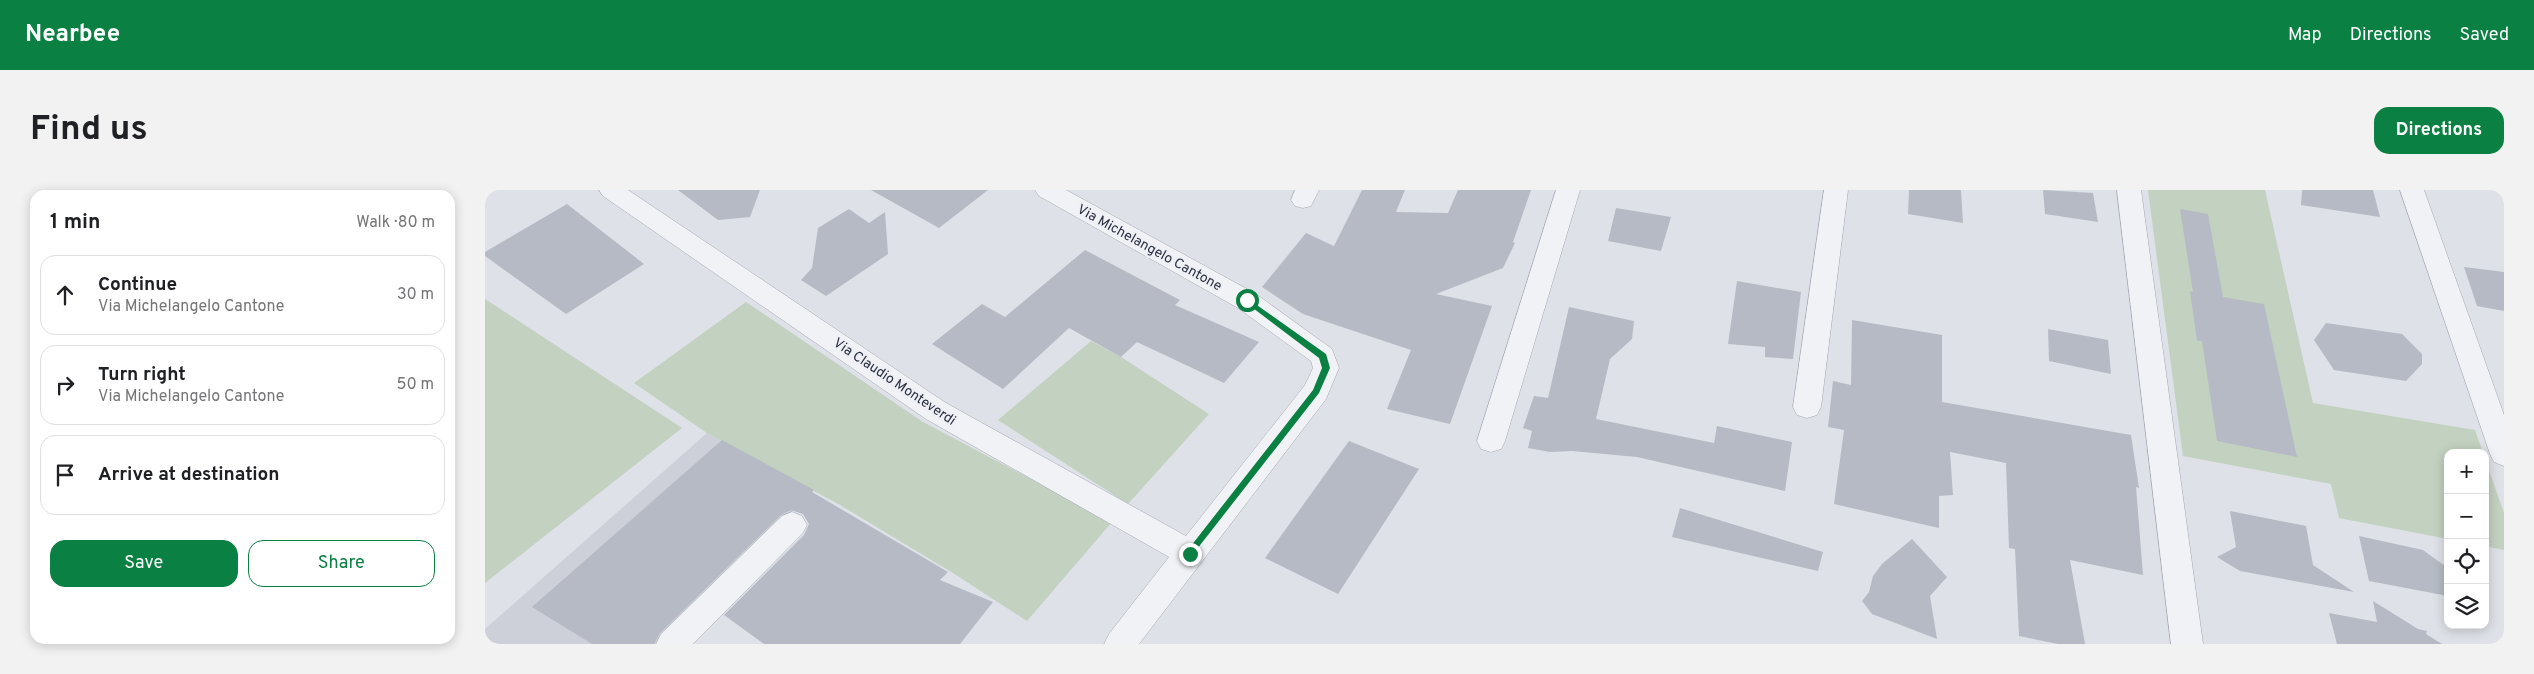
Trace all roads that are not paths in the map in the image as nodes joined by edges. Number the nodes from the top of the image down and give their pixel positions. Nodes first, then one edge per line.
1 (611, 190) edge
2 (1568, 190) edge
3 (1835, 190) edge
4 (2129, 190) edge
5 (2412, 190) edge
6 (1050, 191) edge
7 (1807, 408) dead end
8 (1491, 441) dead end
9 (2504, 454) edge
10 (792, 525) dead end
11 (1190, 554) junction
12 (672, 644) edge
13 (1120, 644) edge
14 (2187, 644) edge

1 - 11 street, Via Claudio Monteverdi
2 - 8 street
3 - 7 street
4 - 14 street
5 - 9 street
6 - 11 street, Via Michelangelo Cantone
10 - 12 street
11 - 13 street, Via Michelangelo Cantone

